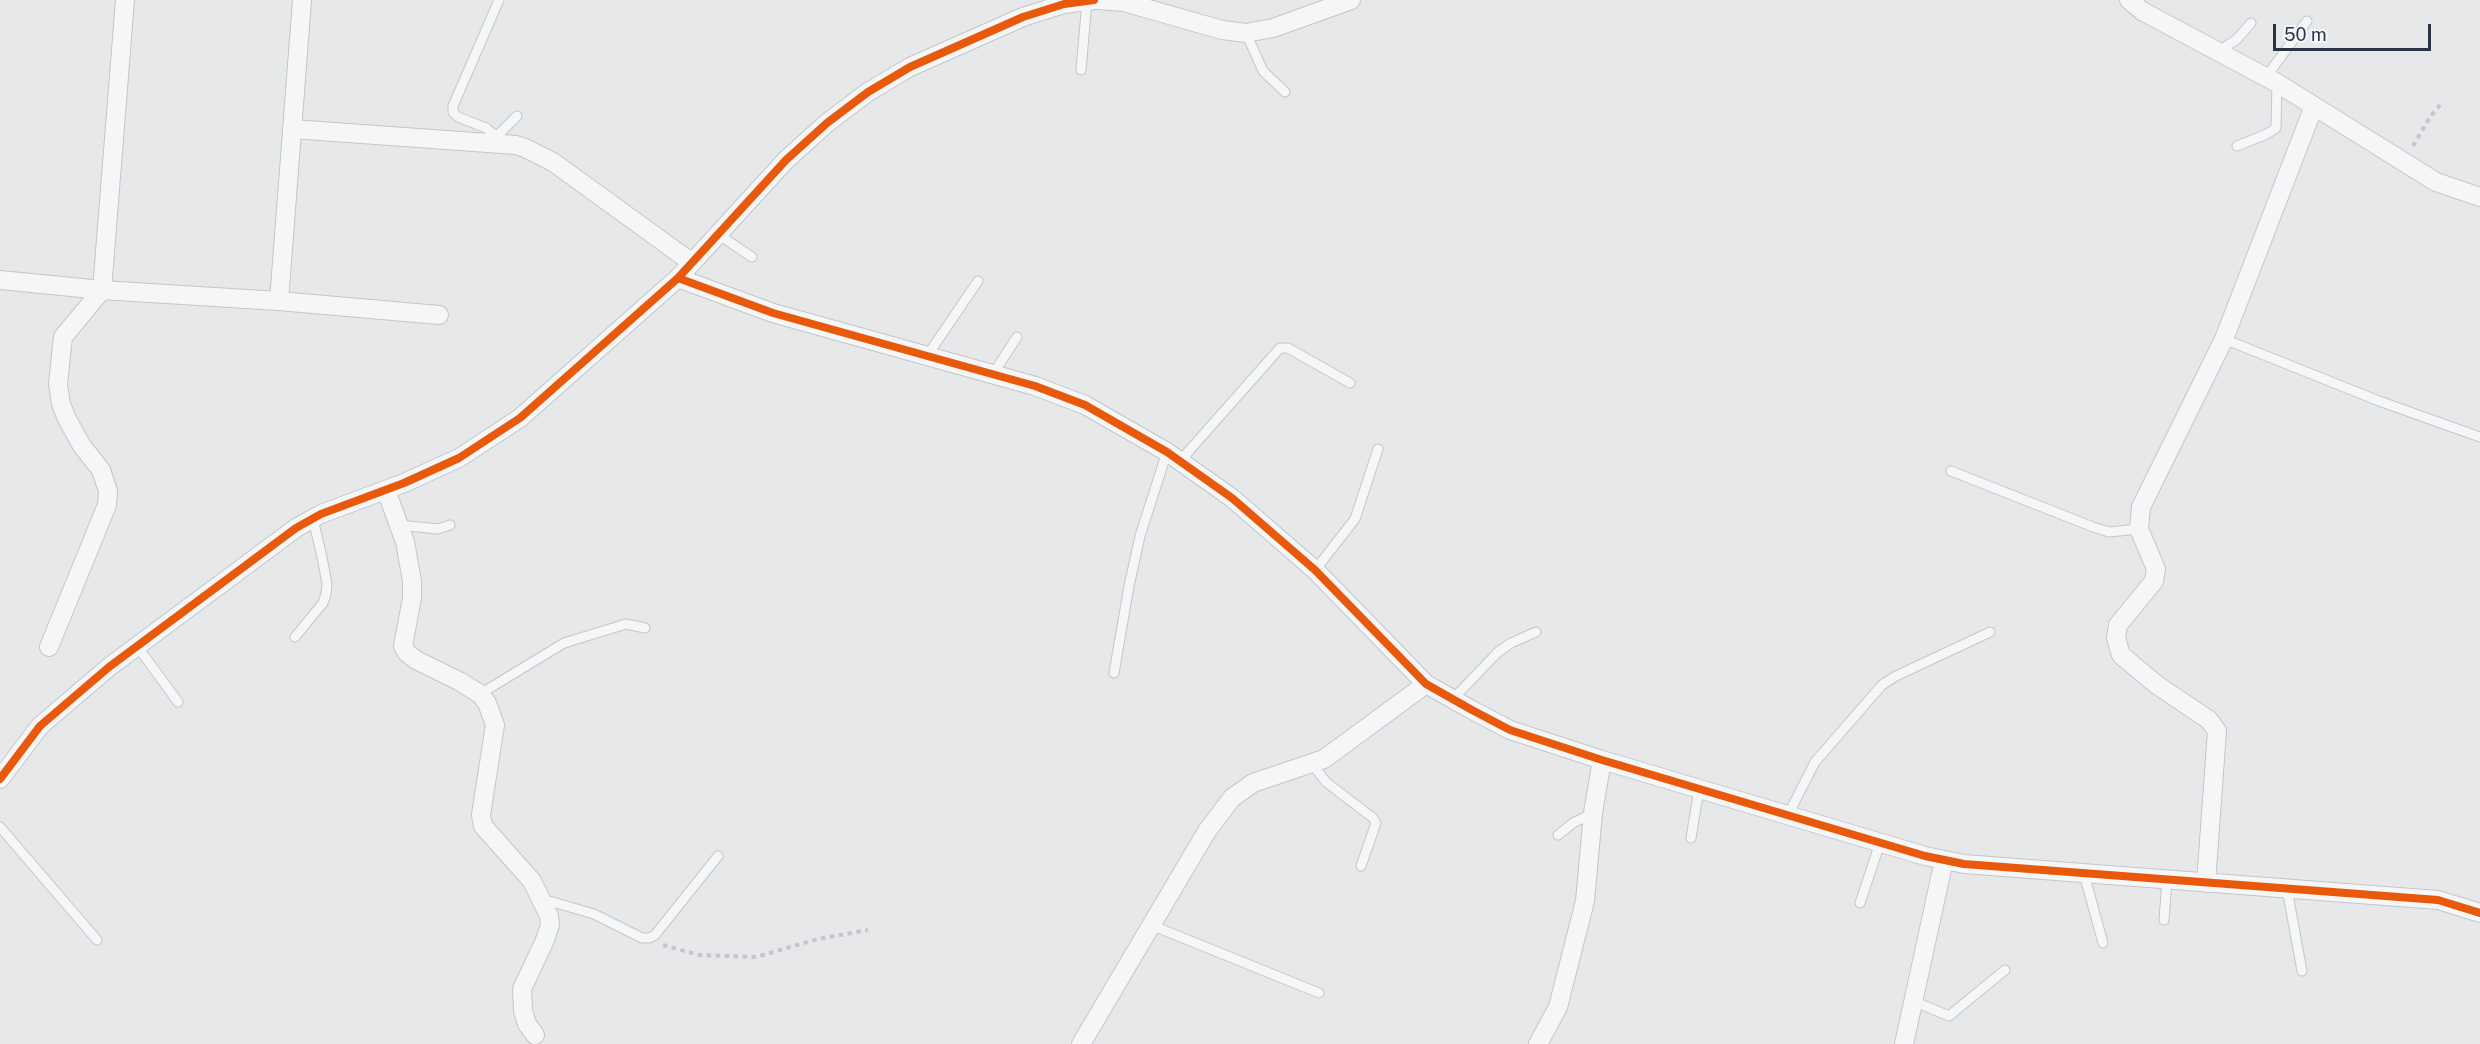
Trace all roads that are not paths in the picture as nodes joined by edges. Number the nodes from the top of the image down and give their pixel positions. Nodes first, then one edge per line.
1 (125, 0) edge
2 (302, 0) edge
3 (499, 0) edge
4 (1093, 0) edge
5 (1351, 0) edge
6 (2131, 1) edge
7 (2307, 21) dead end
8 (2251, 23) dead end
9 (1246, 33) junction
10 (2218, 52) junction
11 (1081, 70) dead end
12 (2271, 80) junction
13 (1285, 92) dead end
14 (2314, 106) junction
15 (517, 116) dead end
16 (292, 129) junction
17 (501, 141) junction
18 (2237, 146) dead end
19 (2480, 197) edge
20 (719, 235) junction
21 (752, 257) dead end
22 (691, 262) junction
23 (678, 278) junction
24 (0, 280) edge
25 (978, 281) dead end
26 (102, 290) junction
27 (279, 301) junction
28 (439, 315) dead end
29 (1017, 337) dead end
30 (2224, 339) junction
31 (927, 356) junction
32 (993, 374) junction
33 (1350, 383) dead end
34 (2480, 437) edge
35 (1378, 449) dead end
36 (1174, 456) junction
37 (1952, 471) dead end
38 (386, 490) junction
39 (313, 519) junction
40 (399, 525) junction
41 (450, 525) dead end
42 (2139, 529) junction
43 (1315, 570) junction
44 (645, 628) dead end
45 (1536, 632) dead end
46 (1990, 632) dead end
47 (295, 637) dead end
48 (137, 646) junction
49 (49, 647) dead end
50 (1114, 673) dead end
51 (1426, 684) junction
52 (480, 694) junction
53 (1453, 699) junction
54 (178, 702) dead end
55 (1602, 760) junction
56 (1313, 765) junction
57 (0, 779) edge
58 (1699, 789) junction
59 (1593, 813) junction
60 (1788, 815) junction
61 (0, 826) edge
62 (1558, 835) dead end
63 (1691, 838) dead end
64 (1880, 843) junction
65 (718, 856) dead end
66 (1944, 860) junction
67 (1361, 866) dead end
68 (2084, 874) junction
69 (2167, 880) junction
70 (2206, 883) junction
71 (2287, 889) junction
72 (542, 899) junction
73 (1860, 903) dead end
74 (2480, 913) edge
75 (2164, 920) dead end
76 (1151, 925) junction
77 (97, 940) dead end
78 (2103, 943) dead end
79 (2005, 970) dead end
80 (2302, 971) dead end
81 (1319, 993) dead end
82 (1913, 1001) junction
83 (536, 1035) dead end
84 (1081, 1044) edge
85 (1538, 1044) edge
86 (1904, 1044) edge

1 - 26 street
2 - 16 street
3 - 17 lane
4 - 9 street
4 - 11 lane
4 - 20 street
5 - 9 street
6 - 10 street
7 - 12 lane
8 - 10 lane
9 - 13 lane
10 - 12 street
12 - 14 street
12 - 18 lane
14 - 19 street
14 - 30 street
15 - 17 lane
16 - 17 street
16 - 27 street
17 - 22 street
20 - 21 lane
20 - 22 street
22 - 23 street
23 - 31 street
23 - 38 street
24 - 26 street
25 - 31 lane
26 - 27 street
26 - 49 street
27 - 28 street
29 - 32 lane
30 - 34 lane
30 - 42 street
31 - 32 street
32 - 36 street
33 - 36 lane
35 - 43 lane
36 - 43 street
36 - 50 lane
37 - 42 lane
38 - 39 street
38 - 40 street
39 - 47 lane
39 - 48 street
40 - 41 lane
40 - 52 street
42 - 70 street
43 - 51 street
44 - 52 lane
45 - 53 lane
46 - 60 lane
48 - 54 lane
48 - 57 street
51 - 53 street
51 - 56 street
52 - 72 street
53 - 55 street
55 - 58 street
55 - 59 street
56 - 67 lane
56 - 76 street
58 - 60 street
58 - 63 lane
59 - 62 lane
59 - 85 street
60 - 64 street
61 - 77 lane
64 - 66 street
64 - 73 lane
65 - 72 lane
66 - 68 street
66 - 82 street
68 - 69 street
68 - 78 lane
69 - 70 street
69 - 75 lane
70 - 71 street
71 - 74 street
71 - 80 lane
72 - 83 street
76 - 81 lane
76 - 84 street
79 - 82 lane
82 - 86 street

